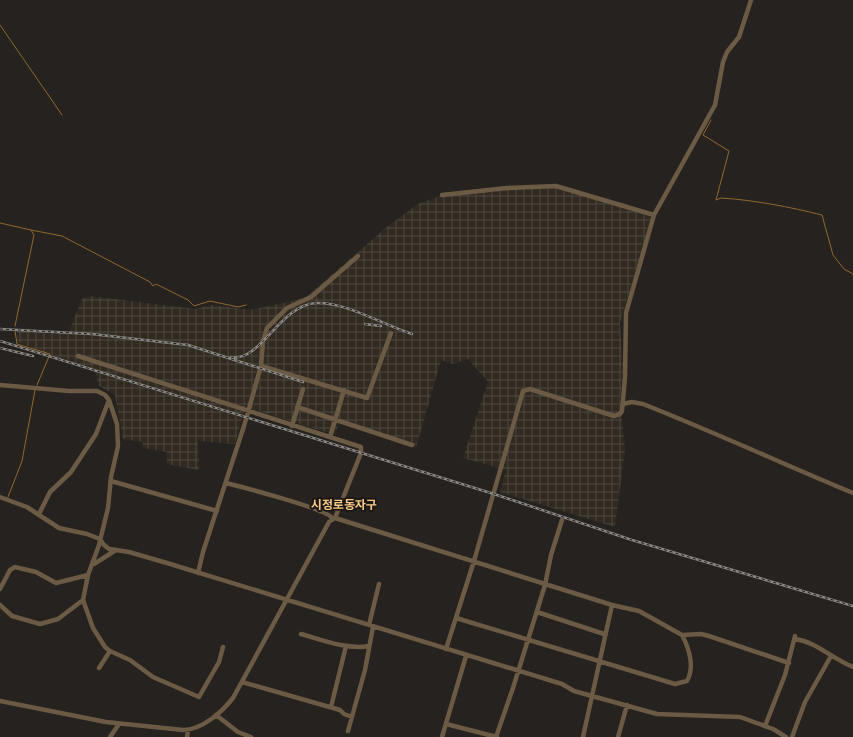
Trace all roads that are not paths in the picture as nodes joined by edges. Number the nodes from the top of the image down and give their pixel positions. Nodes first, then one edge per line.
1 (751, 0) edge
2 (442, 195) dead end
3 (654, 215) junction
4 (358, 256) dead end
5 (391, 333) dead end
6 (78, 356) dead end
7 (261, 366) junction
8 (0, 384) edge
9 (303, 388) dead end
10 (344, 390) junction
11 (109, 400) junction
12 (623, 404) junction
13 (297, 407) junction
14 (248, 411) junction
15 (335, 419) junction
16 (292, 426) junction
17 (330, 437) junction
18 (412, 445) dead end
19 (111, 481) junction
20 (226, 483) junction
21 (853, 493) edge
22 (0, 497) edge
23 (217, 511) junction
24 (39, 514) junction
25 (333, 518) junction
26 (562, 520) dead end
27 (100, 539) junction
28 (119, 550) junction
29 (474, 561) junction
30 (92, 565) junction
31 (198, 573) junction
32 (88, 575) junction
33 (379, 584) dead end
34 (545, 585) junction
35 (0, 589) edge
36 (83, 600) junction
37 (287, 600) junction
38 (0, 604) edge
39 (612, 605) junction
40 (536, 612) junction
41 (456, 618) junction
42 (371, 626) junction
43 (301, 634) dead end
44 (604, 634) junction
45 (682, 635) junction
46 (528, 640) junction
47 (346, 646) junction
48 (369, 646) junction
49 (223, 647) dead end
50 (446, 649) junction
51 (110, 651) junction
52 (466, 656) junction
53 (831, 656) junction
54 (598, 660) junction
55 (789, 663) junction
56 (853, 667) edge
57 (99, 668) dead end
58 (519, 671) junction
59 (242, 682) junction
60 (592, 696) junction
61 (0, 701) edge
62 (627, 705) junction
63 (331, 707) junction
64 (216, 715) junction
65 (352, 717) junction
66 (118, 724) junction
67 (446, 724) junction
68 (765, 726) junction
69 (188, 730) junction
70 (348, 731) dead end
71 (110, 737) edge
72 (187, 737) edge
73 (251, 737) edge
74 (442, 737) edge
75 (496, 737) edge
76 (583, 737) edge
77 (618, 737) edge
78 (786, 737) edge
79 (792, 737) edge

1 - 3 street
2 - 3 street
3 - 12 street
4 - 7 street
5 - 10 street
6 - 14 street
7 - 10 street
7 - 14 street
8 - 11 street
9 - 13 street
10 - 15 street
11 - 19 street
11 - 24 street
12 - 21 street
12 - 29 street
13 - 15 street
13 - 16 street
14 - 16 street
14 - 20 street
15 - 17 street
15 - 18 street
16 - 17 street
17 - 25 street
19 - 23 street
19 - 27 street
20 - 23 street
20 - 25 street
22 - 24 street
23 - 31 street
24 - 27 street
25 - 29 street
25 - 37 street
26 - 34 street
27 - 28 street
27 - 30 street
28 - 30 street
28 - 31 street
29 - 34 street
29 - 41 street
30 - 32 street
31 - 37 street
32 - 35 street
32 - 36 street
33 - 42 street
34 - 39 street
34 - 40 street
36 - 38 street
36 - 51 street
37 - 42 street
37 - 59 street
39 - 44 street
39 - 45 street
40 - 44 street
40 - 46 street
41 - 46 street
41 - 50 street
42 - 48 street
42 - 50 street
43 - 47 street
44 - 54 street
45 - 54 street
45 - 55 street
46 - 54 street
46 - 58 street
47 - 48 street
47 - 63 street
48 - 65 street
49 - 51 street
50 - 52 street
51 - 57 street
52 - 58 street
52 - 67 street
53 - 55 street
53 - 56 street
53 - 79 street
54 - 60 street
55 - 68 street
58 - 60 street
58 - 75 street
59 - 63 street
59 - 64 street
60 - 62 street
60 - 76 street
61 - 66 street
62 - 68 street
62 - 77 street
63 - 65 street
64 - 69 street
64 - 73 street
65 - 70 street
66 - 69 street
66 - 71 street
67 - 74 street
67 - 75 street
68 - 78 street
69 - 72 street

